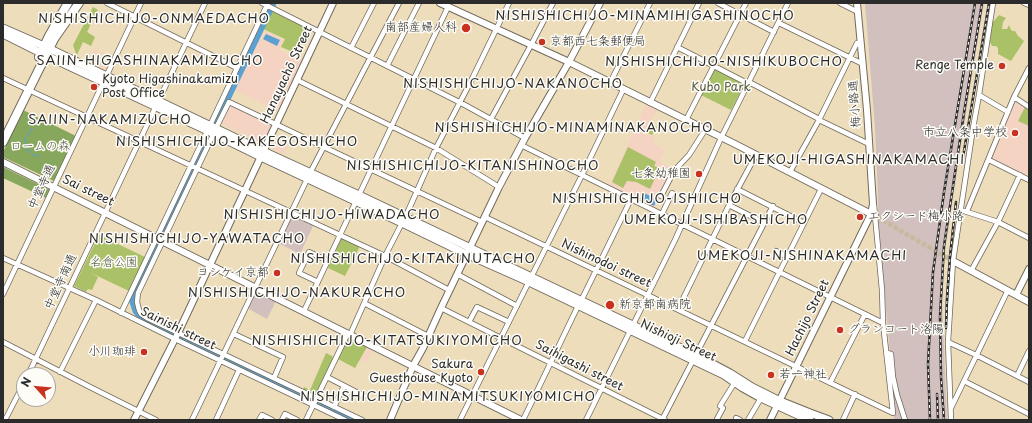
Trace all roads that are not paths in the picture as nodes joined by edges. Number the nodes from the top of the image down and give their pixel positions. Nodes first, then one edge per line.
1 (68, 3) edge
2 (79, 3) edge
3 (107, 3) edge
4 (141, 3) edge
5 (205, 3) edge
6 (262, 3) edge
7 (276, 3) edge
8 (374, 3) edge
9 (398, 3) edge
10 (419, 3) edge
11 (440, 3) edge
12 (509, 3) edge
13 (552, 3) edge
14 (600, 3) edge
15 (650, 3) edge
16 (700, 3) edge
17 (718, 3) edge
18 (746, 3) edge
19 (788, 3) edge
20 (840, 3) edge
21 (857, 3) edge
22 (993, 3) edge
23 (1024, 3) edge
24 (331, 4) edge
25 (1029, 5) edge
26 (270, 6) edge
27 (448, 7) junction
28 (858, 12) junction
29 (741, 14) junction
30 (134, 16) junction
31 (778, 22) junction
32 (3, 28) edge
33 (497, 29) junction
34 (319, 32) junction
35 (774, 32) junction
36 (3, 34) edge
37 (186, 43) junction
38 (861, 43) junction
39 (531, 45) junction
40 (678, 47) junction
41 (351, 48) junction
42 (45, 51) junction
43 (370, 58) junction
44 (850, 58) junction
45 (570, 62) junction
46 (863, 64) junction
47 (386, 66) junction
48 (714, 66) junction
49 (237, 68) junction
50 (1029, 68) edge
51 (3, 78) edge
52 (104, 79) junction
53 (297, 80) junction
54 (414, 80) junction
55 (749, 82) junction
56 (610, 83) junction
57 (26, 89) junction
58 (623, 90) junction
59 (979, 95) junction
60 (1014, 98) junction
61 (460, 102) junction
62 (650, 103) junction
63 (158, 104) junction
64 (346, 104) junction
65 (1029, 107) edge
66 (1008, 112) junction
67 (86, 117) junction
68 (491, 119) junction
69 (819, 119) junction
70 (686, 120) junction
71 (276, 125) junction
72 (392, 127) junction
73 (212, 130) junction
74 (705, 130) junction
75 (3, 132) edge
76 (525, 138) junction
77 (721, 138) junction
78 (3, 142) edge
79 (140, 142) junction
80 (869, 144) junction
81 (521, 145) junction
82 (323, 148) junction
83 (436, 148) junction
84 (262, 154) junction
85 (756, 155) junction
86 (989, 160) junction
87 (3, 162) edge
88 (192, 166) junction
89 (197, 168) junction
90 (371, 170) junction
91 (790, 172) junction
92 (582, 174) junction
93 (1020, 175) junction
94 (309, 176) junction
95 (1029, 180) edge
96 (54, 186) junction
97 (499, 187) junction
98 (737, 189) junction
99 (821, 189) junction
100 (245, 191) junction
101 (416, 192) junction
102 (672, 193) dead end
103 (661, 196) dead end
104 (358, 198) junction
105 (630, 199) junction
106 (873, 204) joint
107 (729, 205) junction
108 (773, 206) junction
109 (960, 211) junction
110 (967, 211) junction
111 (106, 213) junction
112 (291, 213) junction
113 (662, 214) junction
114 (875, 216) junction
115 (483, 219) junction
116 (403, 220) junction
117 (998, 222) junction
118 (764, 223) junction
119 (804, 223) junction
120 (682, 224) junction
121 (340, 236) junction
122 (712, 238) junction
123 (1029, 238) edge
124 (160, 240) junction
125 (546, 247) junction
126 (468, 251) junction
127 (776, 251) dead end
128 (747, 255) junction
129 (385, 256) junction
130 (788, 257) junction
131 (3, 258) edge
132 (328, 261) junction
133 (952, 261) junction
134 (17, 264) junction
135 (210, 264) junction
136 (1029, 268) edge
137 (596, 271) junction
138 (971, 271) junction
139 (780, 272) junction
140 (457, 274) junction
141 (530, 280) junction
142 (318, 282) junction
143 (256, 287) junction
144 (69, 289) junction
145 (449, 290) junction
146 (1008, 290) junction
147 (3, 294) edge
148 (648, 295) junction
149 (1016, 295) junction
150 (830, 296) junction
151 (96, 300) junction
152 (1029, 302) edge
153 (364, 303) junction
154 (580, 304) junction
155 (517, 306) junction
156 (441, 308) junction
157 (678, 309) junction
158 (304, 311) junction
159 (121, 313) junction
160 (865, 314) junction
161 (469, 322) junction
162 (509, 322) junction
163 (883, 323) junction
164 (711, 325) junction
165 (631, 328) junction
166 (234, 334) junction
167 (349, 334) junction
168 (176, 336) junction
169 (428, 336) junction
170 (501, 338) junction
171 (745, 341) junction
172 (3, 342) edge
173 (948, 342) junction
174 (1029, 351) edge
175 (223, 354) junction
176 (887, 354) junction
177 (976, 355) junction
178 (694, 358) junction
179 (36, 359) junction
180 (220, 361) junction
181 (551, 363) junction
182 (414, 366) junction
183 (797, 366) junction
184 (32, 367) edge
185 (239, 370) junction
186 (60, 372) junction
187 (1017, 376) junction
188 (327, 377) junction
189 (274, 378) junction
190 (964, 381) junction
191 (735, 382) junction
192 (1029, 382) edge
193 (830, 383) junction
194 (344, 386) junction
195 (602, 388) junction
196 (855, 394) junction
197 (364, 396) dead end
198 (472, 396) junction
199 (317, 398) junction
200 (761, 398) junction
201 (16, 399) edge
202 (779, 403) junction
203 (314, 405) junction
204 (334, 407) junction
205 (950, 410) junction
206 (138, 411) junction
207 (1029, 414) edge
208 (717, 419) dead end
209 (5, 420) edge
210 (134, 420) edge
211 (156, 420) edge
212 (192, 420) edge
213 (216, 420) edge
214 (259, 420) edge
215 (272, 420) edge
216 (282, 420) edge
217 (297, 420) edge
218 (306, 420) edge
219 (344, 420) edge
220 (362, 420) edge
221 (390, 420) edge
222 (460, 420) edge
223 (522, 420) edge
224 (586, 420) edge
225 (663, 420) edge
226 (748, 420) edge
227 (770, 420) edge
228 (810, 420) edge
229 (829, 420) edge
230 (842, 420) edge
231 (905, 420) edge
232 (951, 420) edge

1 - 42 highway
2 - 42 highway
3 - 30 street
4 - 30 street, 中堂寺通
5 - 37 street, 中堂寺南通
6 - 26 street
7 - 26 street
8 - 41 street
9 - 43 street
10 - 47 street
11 - 27 street
12 - 33 street
13 - 39 street
14 - 45 street
15 - 56 street
16 - 40 street
17 - 29 street
18 - 29 street
19 - 31 street
20 - 28 street
21 - 28 street, 梅小路通
22 - 59 street
23 - 25 street
24 - 34 street, Hanayachō Street
26 - 34 street
26 - 49 street
27 - 33 street
27 - 54 street
28 - 38 street, 梅小路通
29 - 35 street
29 - 48 street
30 - 37 street
30 - 52 street, 中堂寺通
31 - 35 street
31 - 44 street
32 - 42 main road, Nishioji Street
33 - 39 street
33 - 61 street
34 - 41 street
34 - 53 street, Hanayachō Street
35 - 55 street
36 - 42 main road, Nishioji Street
37 - 49 street
37 - 63 street, 中堂寺南通
38 - 44 street
38 - 46 street, 梅小路通
39 - 45 street
39 - 68 street
40 - 48 street
40 - 62 street
41 - 43 street
42 - 52 main road, Nishioji Street
42 - 57 highway
43 - 47 street
43 - 64 street
44 - 46 street
44 - 69 street
45 - 56 street
45 - 76 street
46 - 80 street, 梅小路通
47 - 54 street
48 - 55 street
48 - 70 street
49 - 73 street
50 - 60 street
51 - 57 street
52 - 63 main road, Nishioji Street
52 - 67 street, 中堂寺通
53 - 64 street
53 - 71 street, Hanayachō Street
54 - 61 street
54 - 72 street
55 - 69 street
55 - 77 street
56 - 58 street
57 - 67 street
57 - 75 highway
57 - 78 highway
58 - 62 street
58 - 92 street
59 - 66 street
59 - 109 street
60 - 65 street
60 - 66 street
61 - 68 street
61 - 83 street
62 - 70 street
63 - 73 main road, Nishioji Street
63 - 79 street, 中堂寺南通
64 - 72 street
64 - 82 street
66 - 86 street
67 - 79 street
67 - 96 street, 中堂寺通
68 - 76 street
69 - 80 street
69 - 91 street
70 - 74 street
71 - 73 street, Nishinodoi street
71 - 82 street, Nishinodoi street
71 - 84 street, Hanayachō Street
72 - 83 street
72 - 90 street
73 - 84 main road, Nishioji Street
73 - 88 street
73 - 89 street
74 - 77 street
74 - 103 street
76 - 81 street
77 - 85 street
77 - 120 street
79 - 88 street
79 - 111 street, 中堂寺南通
80 - 106 street, 梅小路通
81 - 92 street
81 - 97 street
82 - 90 street, Nishinodoi street
82 - 94 street
83 - 97 street
83 - 101 street
84 - 94 main road, Nishioji Street
84 - 100 street, Hanayachō Street
85 - 91 street
85 - 98 street
86 - 93 street
86 - 110 street
87 - 96 street, Sai street
88 - 89 street
88 - 124 street
89 - 100 street
89 - 124 street
90 - 101 street, Nishinodoi street
90 - 104 street
91 - 99 street
92 - 105 street
92 - 125 street
93 - 95 street
93 - 117 street
94 - 104 main road, Nishioji Street
94 - 112 street
96 - 111 street, Sai street
96 - 134 street, 中堂寺通
97 - 115 street
98 - 107 street
98 - 108 street
99 - 114 street
99 - 119 street
100 - 112 street
100 - 135 street, Hanayachō Street
101 - 115 street, Nishinodoi street
101 - 116 street
102 - 113 street
104 - 116 main road, Nishioji Street
104 - 121 street
105 - 113 street
105 - 137 street
106 - 114 street, Hachijo Street
107 - 118 street
107 - 122 street
108 - 118 street
108 - 119 street
109 - 110 street
109 - 133 street
110 - 117 street
111 - 124 street, Sai street
111 - 144 street, 中堂寺南通
112 - 121 street
112 - 143 street
113 - 120 street
114 - 150 street, Hachijo Street
114 - 163 street
115 - 125 street, Nishinodoi street
115 - 126 street
116 - 126 main road, Nishioji Street
116 - 129 street
117 - 123 street
117 - 138 street
118 - 128 street
119 - 130 street
120 - 122 street
120 - 148 street
121 - 129 street
121 - 132 street
122 - 128 street
122 - 157 street
124 - 135 street
124 - 159 street
124 - 168 street
125 - 137 street, Nishinodoi street
125 - 141 street
126 - 140 street
126 - 141 main road, Nishioji Street
127 - 130 street
128 - 139 street
128 - 164 street
129 - 145 street
129 - 153 street
130 - 139 street
131 - 134 street, Sainishi street
132 - 142 street
132 - 142 street
133 - 138 street
133 - 173 street
134 - 144 street, Sainishi street
134 - 147 street, 中堂寺通
135 - 143 street
135 - 168 street, Hanayachō Street
136 - 149 street
137 - 148 street, Nishinodoi street
137 - 154 street
138 - 146 street
139 - 150 street
139 - 171 street
140 - 145 street
140 - 155 street
141 - 154 main road, Nishioji Street
141 - 155 street
142 - 158 street
143 - 158 street
143 - 166 street
144 - 151 street, Sainishi street
144 - 179 street, 中堂寺南通
145 - 156 street
146 - 149 street
146 - 177 street
148 - 157 street, Nishinodoi street
148 - 165 street
149 - 152 street
150 - 160 street
150 - 183 street, Hachijo Street
151 - 159 street, Sainishi street
151 - 186 street
153 - 167 street
153 - 169 street
154 - 165 main road, Nishioji Street
154 - 181 street
155 - 162 street
156 - 161 street, Saihigashi street
156 - 169 street
157 - 164 street, Nishinodoi street
158 - 167 street
159 - 168 street, Sainishi street
160 - 163 street
160 - 193 street
161 - 162 street
161 - 170 street, Saihigashi street
162 - 170 street
163 - 176 street
164 - 171 street, Nishinodoi street
164 - 178 street
165 - 178 main road, Nishioji Street
165 - 195 street
166 - 175 street
166 - 189 street
167 - 182 street
167 - 188 street
168 - 175 street
168 - 180 street, Sainishi street
168 - 206 street, Hanayachō Street
169 - 182 street
170 - 181 street, Saihigashi street
170 - 198 street
171 - 183 street, Nishinodoi street
172 - 179 street
173 - 177 street
173 - 205 street
174 - 187 street
175 - 180 street
175 - 189 street
176 - 196 street, Nishinodoi street
176 - 231 street
177 - 187 street
177 - 190 street
178 - 191 main road, Nishioji Street
178 - 202 main road, Nishioji Street
178 - 225 street
179 - 184 street, 中堂寺南通
179 - 186 street
180 - 185 street, Sainishi street
180 - 212 street
181 - 195 street, Saihigashi street
181 - 223 street
182 - 198 street
182 - 221 street
183 - 193 street, Nishinodoi street
183 - 202 street, Hachijo Street
185 - 203 street, Sainishi street
185 - 213 street
186 - 206 street
187 - 192 street
188 - 194 street
188 - 199 street
189 - 199 street
190 - 205 street
190 - 207 street
191 - 200 main road, Nishioji Street
191 - 208 street
193 - 196 street, Nishinodoi street
194 - 197 street
194 - 204 street
195 - 224 street
195 - 225 street, Saihigashi street
196 - 230 street
198 - 222 street
198 - 223 street
199 - 203 street
199 - 204 street
200 - 202 main road, Nishioji Street
200 - 226 street
201 - 209 street
202 - 227 street, Hachijo Street
202 - 228 main road
202 - 229 main road
203 - 218 street
203 - 219 street, Sainishi street
204 - 220 street
205 - 232 street
206 - 210 street, Hanayachō Street
206 - 211 street
214 - 215 street
216 - 217 street

